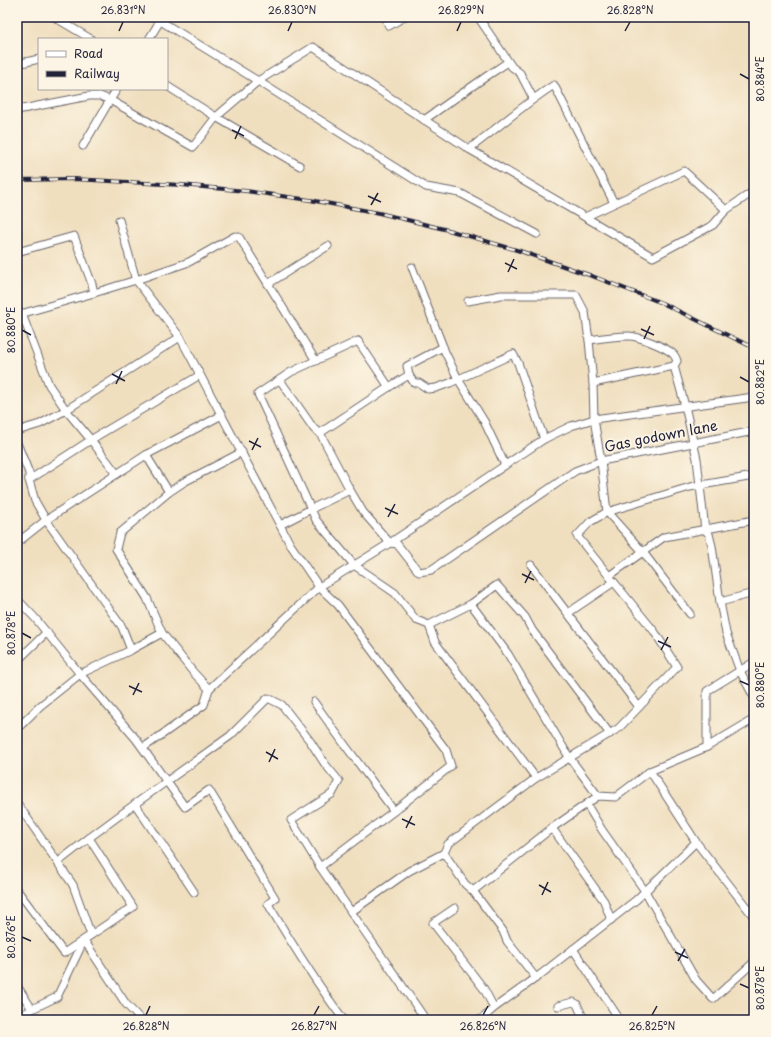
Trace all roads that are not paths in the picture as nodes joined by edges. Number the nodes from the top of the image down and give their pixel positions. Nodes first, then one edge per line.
1 (54, 17) edge
2 (154, 17) edge
3 (385, 17) edge
4 (404, 17) edge
5 (478, 17) edge
6 (160, 19) edge
7 (89, 38) edge
8 (150, 38) edge
9 (38, 59) edge
10 (508, 62) junction
11 (17, 64) edge
12 (258, 81) junction
13 (168, 87) edge
14 (116, 90) edge
15 (533, 98) junction
16 (110, 100) junction
17 (17, 110) edge
18 (216, 117) junction
19 (424, 120) junction
20 (83, 146) dead end
21 (469, 149) junction
22 (300, 166) dead end
23 (754, 191) edge
24 (614, 204) junction
25 (726, 210) junction
26 (585, 217) junction
27 (119, 220) dead end
28 (537, 234) dead end
29 (328, 246) dead end
30 (17, 252) edge
31 (412, 267) dead end
32 (136, 280) junction
33 (268, 284) junction
34 (94, 293) junction
35 (468, 301) dead end
36 (20, 315) edge
37 (180, 337) junction
38 (589, 340) junction
39 (443, 347) junction
40 (316, 361) junction
41 (674, 366) junction
42 (200, 375) junction
43 (409, 375) junction
44 (458, 379) junction
45 (280, 380) junction
46 (593, 383) junction
47 (389, 387) junction
48 (754, 397) edge
49 (685, 406) junction
50 (66, 410) junction
51 (222, 415) junction
52 (594, 419) junction
53 (17, 431) edge
54 (754, 432) edge
55 (320, 433) junction
56 (544, 439) junction
57 (91, 440) junction
58 (17, 442) edge
59 (693, 443) junction
60 (242, 452) junction
61 (146, 455) junction
62 (601, 461) junction
63 (505, 465) junction
64 (117, 474) junction
65 (754, 476) edge
66 (29, 480) junction
67 (700, 486) junction
68 (350, 490) junction
69 (170, 492) junction
70 (311, 509) junction
71 (607, 512) junction
72 (46, 520) junction
73 (754, 520) edge
74 (280, 525) junction
75 (705, 530) junction
76 (17, 543) edge
77 (390, 543) junction
78 (643, 552) junction
79 (354, 565) junction
80 (531, 565) dead end
81 (611, 579) junction
82 (319, 587) junction
83 (754, 593) edge
84 (17, 599) edge
85 (720, 602) junction
86 (471, 604) junction
87 (568, 613) junction
88 (690, 614) dead end
89 (429, 625) junction
90 (47, 632) junction
91 (162, 632) junction
92 (131, 650) junction
93 (17, 661) edge
94 (754, 662) edge
95 (740, 671) junction
96 (80, 674) junction
97 (209, 689) junction
98 (754, 697) edge
99 (314, 702) dead end
100 (639, 707) junction
101 (754, 719) edge
102 (17, 729) edge
103 (610, 734) junction
104 (707, 746) junction
105 (142, 748) junction
106 (569, 757) junction
107 (650, 771) junction
108 (536, 778) junction
109 (166, 781) junction
110 (598, 796) junction
111 (17, 803) edge
112 (135, 804) junction
113 (587, 805) junction
114 (394, 812) junction
115 (552, 828) junction
116 (89, 838) junction
117 (696, 842) junction
118 (444, 853) junction
119 (62, 859) dead end
120 (320, 867) junction
121 (17, 890) edge
122 (473, 891) junction
123 (645, 891) junction
124 (194, 892) dead end
125 (455, 908) dead end
126 (351, 912) junction
127 (754, 917) edge
128 (611, 920) junction
129 (91, 935) junction
130 (84, 940) junction
131 (573, 949) junction
132 (754, 962) edge
133 (536, 978) junction
134 (17, 986) edge
135 (558, 1006) dead end
136 (494, 1008) junction
137 (32, 1009) junction
138 (17, 1019) edge
139 (482, 1019) edge
140 (141, 1020) edge
141 (344, 1020) edge
142 (426, 1020) edge
143 (584, 1020) edge
144 (620, 1020) edge

1 - 7 street
2 - 6 street
3 - 4 street
5 - 10 street
6 - 8 street
6 - 12 street
9 - 11 street
10 - 15 street
10 - 19 street
12 - 18 street
12 - 19 street
12 - 28 street
13 - 18 street
14 - 16 street
15 - 21 street
15 - 24 street
16 - 17 street
16 - 18 street
16 - 20 street
18 - 22 street
19 - 21 street
21 - 26 street
23 - 25 street
24 - 25 street
24 - 26 street
25 - 26 street
27 - 32 street
29 - 33 street
30 - 34 street
31 - 39 street
32 - 33 street
32 - 34 street
32 - 37 street
33 - 40 street
34 - 36 street
35 - 38 street
36 - 50 street
37 - 42 street
37 - 50 street
38 - 41 street
38 - 46 street
39 - 43 street
39 - 44 street
40 - 45 street
40 - 47 street
41 - 46 street
41 - 49 street
42 - 51 street
42 - 57 street
43 - 44 street
43 - 47 street
44 - 56 street
44 - 63 street
45 - 55 street
45 - 70 street
46 - 52 street
47 - 55 street
48 - 49 street
49 - 52 street
49 - 59 street
50 - 53 street
50 - 57 street
51 - 60 street
51 - 61 street
52 - 56 street
52 - 62 street
54 - 59 street, Gas godown lane
55 - 68 street
56 - 63 street
57 - 64 street
57 - 66 street
58 - 66 street
59 - 62 street, Gas godown lane
59 - 67 street
60 - 69 street
60 - 74 street
61 - 64 street
61 - 69 street
62 - 71 street
62 - 77 street, Gas godown lane
63 - 77 street
64 - 72 street
65 - 67 street
66 - 72 street
67 - 71 street
67 - 75 street
68 - 70 street
68 - 77 street
69 - 91 street
70 - 74 street
70 - 79 street
71 - 78 street
71 - 81 street
72 - 76 street
72 - 92 street
73 - 75 street
74 - 82 street
75 - 78 street
75 - 85 street
77 - 79 street
78 - 81 street
78 - 88 street
79 - 82 street
79 - 89 street
80 - 87 street
81 - 87 street
81 - 100 street
82 - 97 street
82 - 114 street
83 - 85 street
84 - 90 street
85 - 95 street
86 - 89 street
86 - 103 street
86 - 106 street
87 - 100 street
89 - 108 street
90 - 93 street
90 - 96 street
91 - 92 street
91 - 97 street
92 - 96 street
94 - 95 street
95 - 98 street
95 - 104 street
96 - 102 street
96 - 105 street
97 - 105 street
99 - 114 street
100 - 103 street
101 - 104 street
103 - 106 street
104 - 107 street
105 - 109 street
106 - 108 street
106 - 110 street
107 - 110 street
107 - 117 street
108 - 118 street
109 - 112 street
109 - 120 street
109 - 141 street
110 - 113 street
111 - 129 street
112 - 116 street
112 - 124 street
113 - 115 street
113 - 123 street
114 - 120 street
115 - 122 street
115 - 128 street
116 - 119 street
116 - 129 street
117 - 123 street
117 - 127 street
118 - 122 street
118 - 126 street
120 - 126 street
121 - 130 street
122 - 133 street
123 - 128 street
123 - 132 street
125 - 136 street
126 - 142 street
128 - 131 street
129 - 130 street
130 - 137 street
130 - 140 street
131 - 133 street
131 - 144 street
133 - 136 street
134 - 137 street
135 - 143 street
136 - 139 street
137 - 138 street

